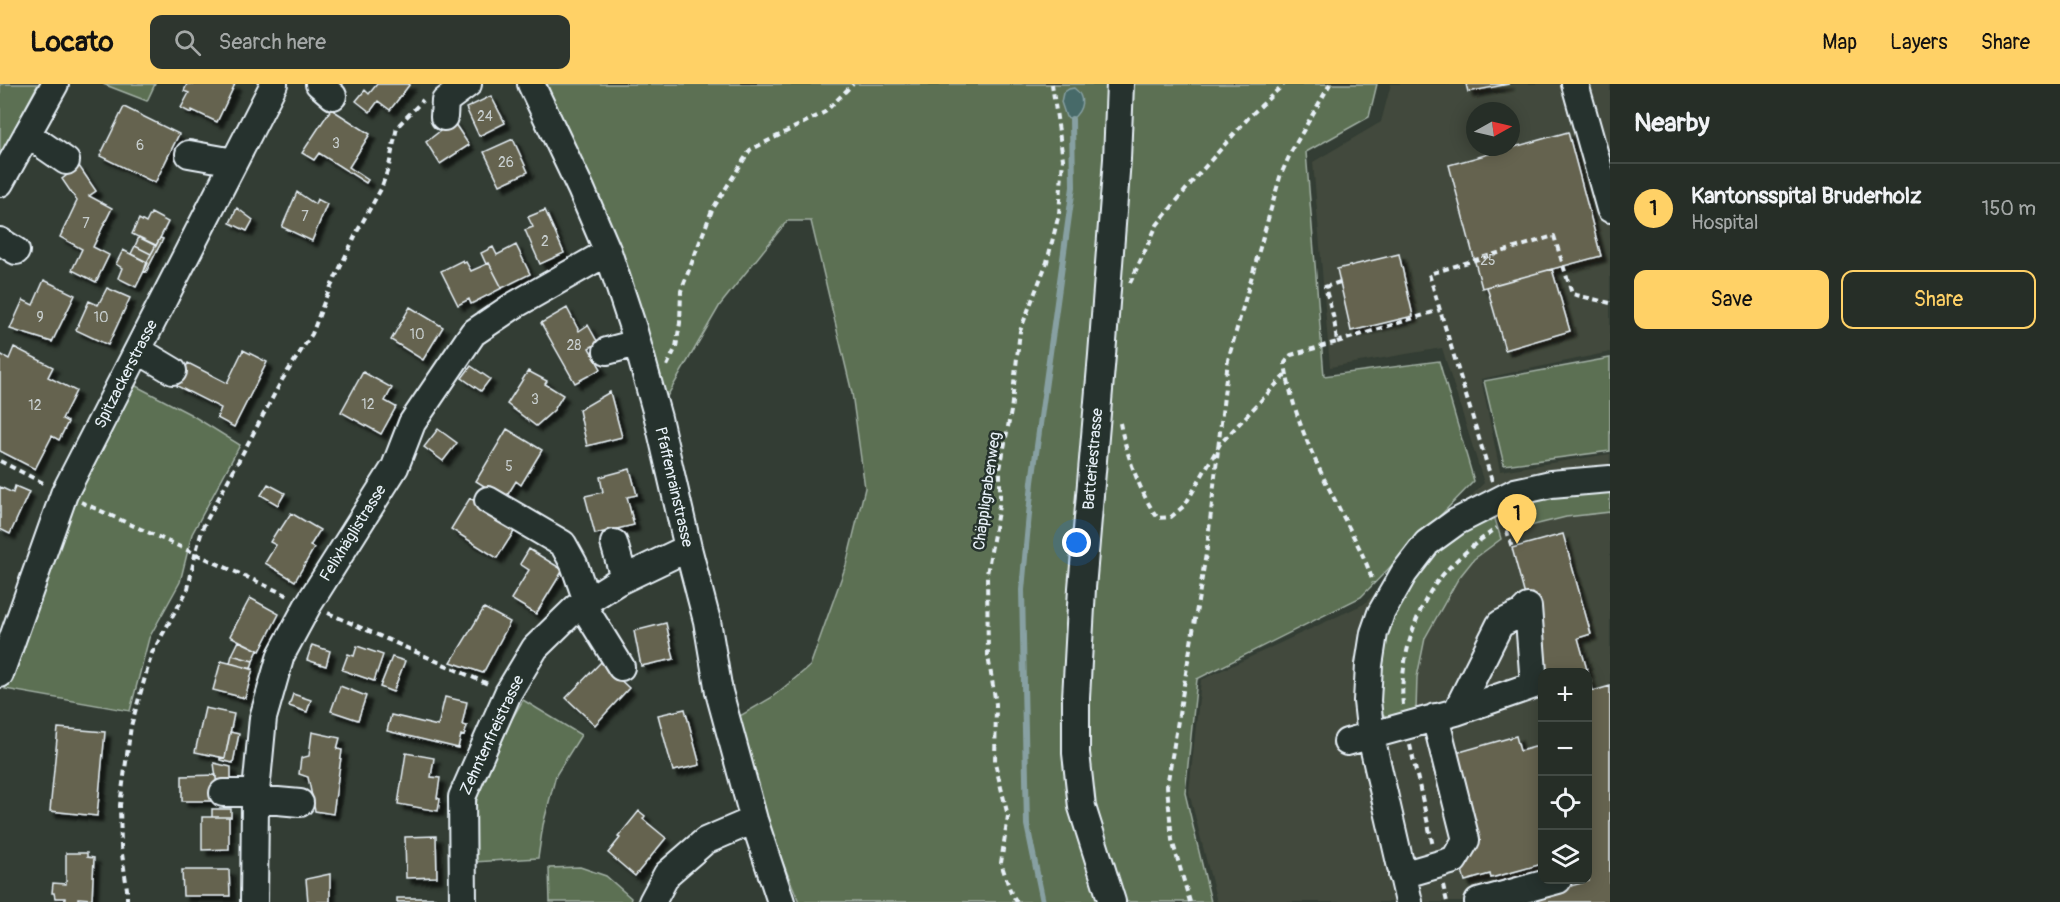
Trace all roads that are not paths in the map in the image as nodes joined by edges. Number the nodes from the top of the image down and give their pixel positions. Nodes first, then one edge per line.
1 (55, 84) edge
2 (274, 84) edge
3 (468, 84) edge
4 (531, 84) edge
5 (1120, 84) edge
6 (1575, 84) edge
7 (444, 117) dead end
8 (27, 134) junction
9 (189, 154) dead end
10 (66, 161) dead end
11 (234, 162) junction
12 (0, 183) edge
13 (1610, 209) edge
14 (608, 252) junction
15 (637, 343) junction
16 (138, 350) junction
17 (607, 351) dead end
18 (173, 372) dead end
19 (1610, 479) edge
20 (488, 500) dead end
21 (614, 543) dead end
22 (688, 548) junction
23 (624, 578) junction
24 (585, 602) junction
25 (621, 668) dead end
26 (0, 674) edge
27 (1359, 739) junction
28 (223, 793) dead end
29 (255, 796) junction
30 (300, 803) dead end
31 (754, 820) junction
32 (1402, 875) junction
33 (1541, 884) edge
34 (254, 902) edge
35 (463, 902) edge
36 (652, 902) edge
37 (781, 902) edge
38 (1112, 902) edge
39 (1409, 902) edge
40 (1478, 902) edge

1 - 8 street
2 - 11 street, Spitzackerstrasse
3 - 7 street
4 - 14 street, Pfaffenrainstrasse
5 - 38 street, Batteriestrasse
6 - 13 street
8 - 10 street
8 - 12 street
9 - 11 street
11 - 16 street, Spitzackerstrasse
14 - 15 street, Pfaffenrainstrasse
14 - 29 street, Felixhäglistrasse
15 - 17 street
15 - 22 street, Pfaffenrainstrasse
16 - 18 street
16 - 26 street, Spitzackerstrasse
19 - 27 street
20 - 24 street
21 - 23 street
22 - 23 street, Zehntenfreistrasse
22 - 31 street, Pfaffenrainstrasse
23 - 24 street, Zehntenfreistrasse
24 - 25 street
24 - 35 street, Zehntenfreistrasse
27 - 32 street
27 - 32 street
28 - 29 street
29 - 30 street
29 - 34 street, Felixhäglistrasse
31 - 36 street
31 - 37 street, Pfaffenrainstrasse
32 - 39 street
33 - 40 street

